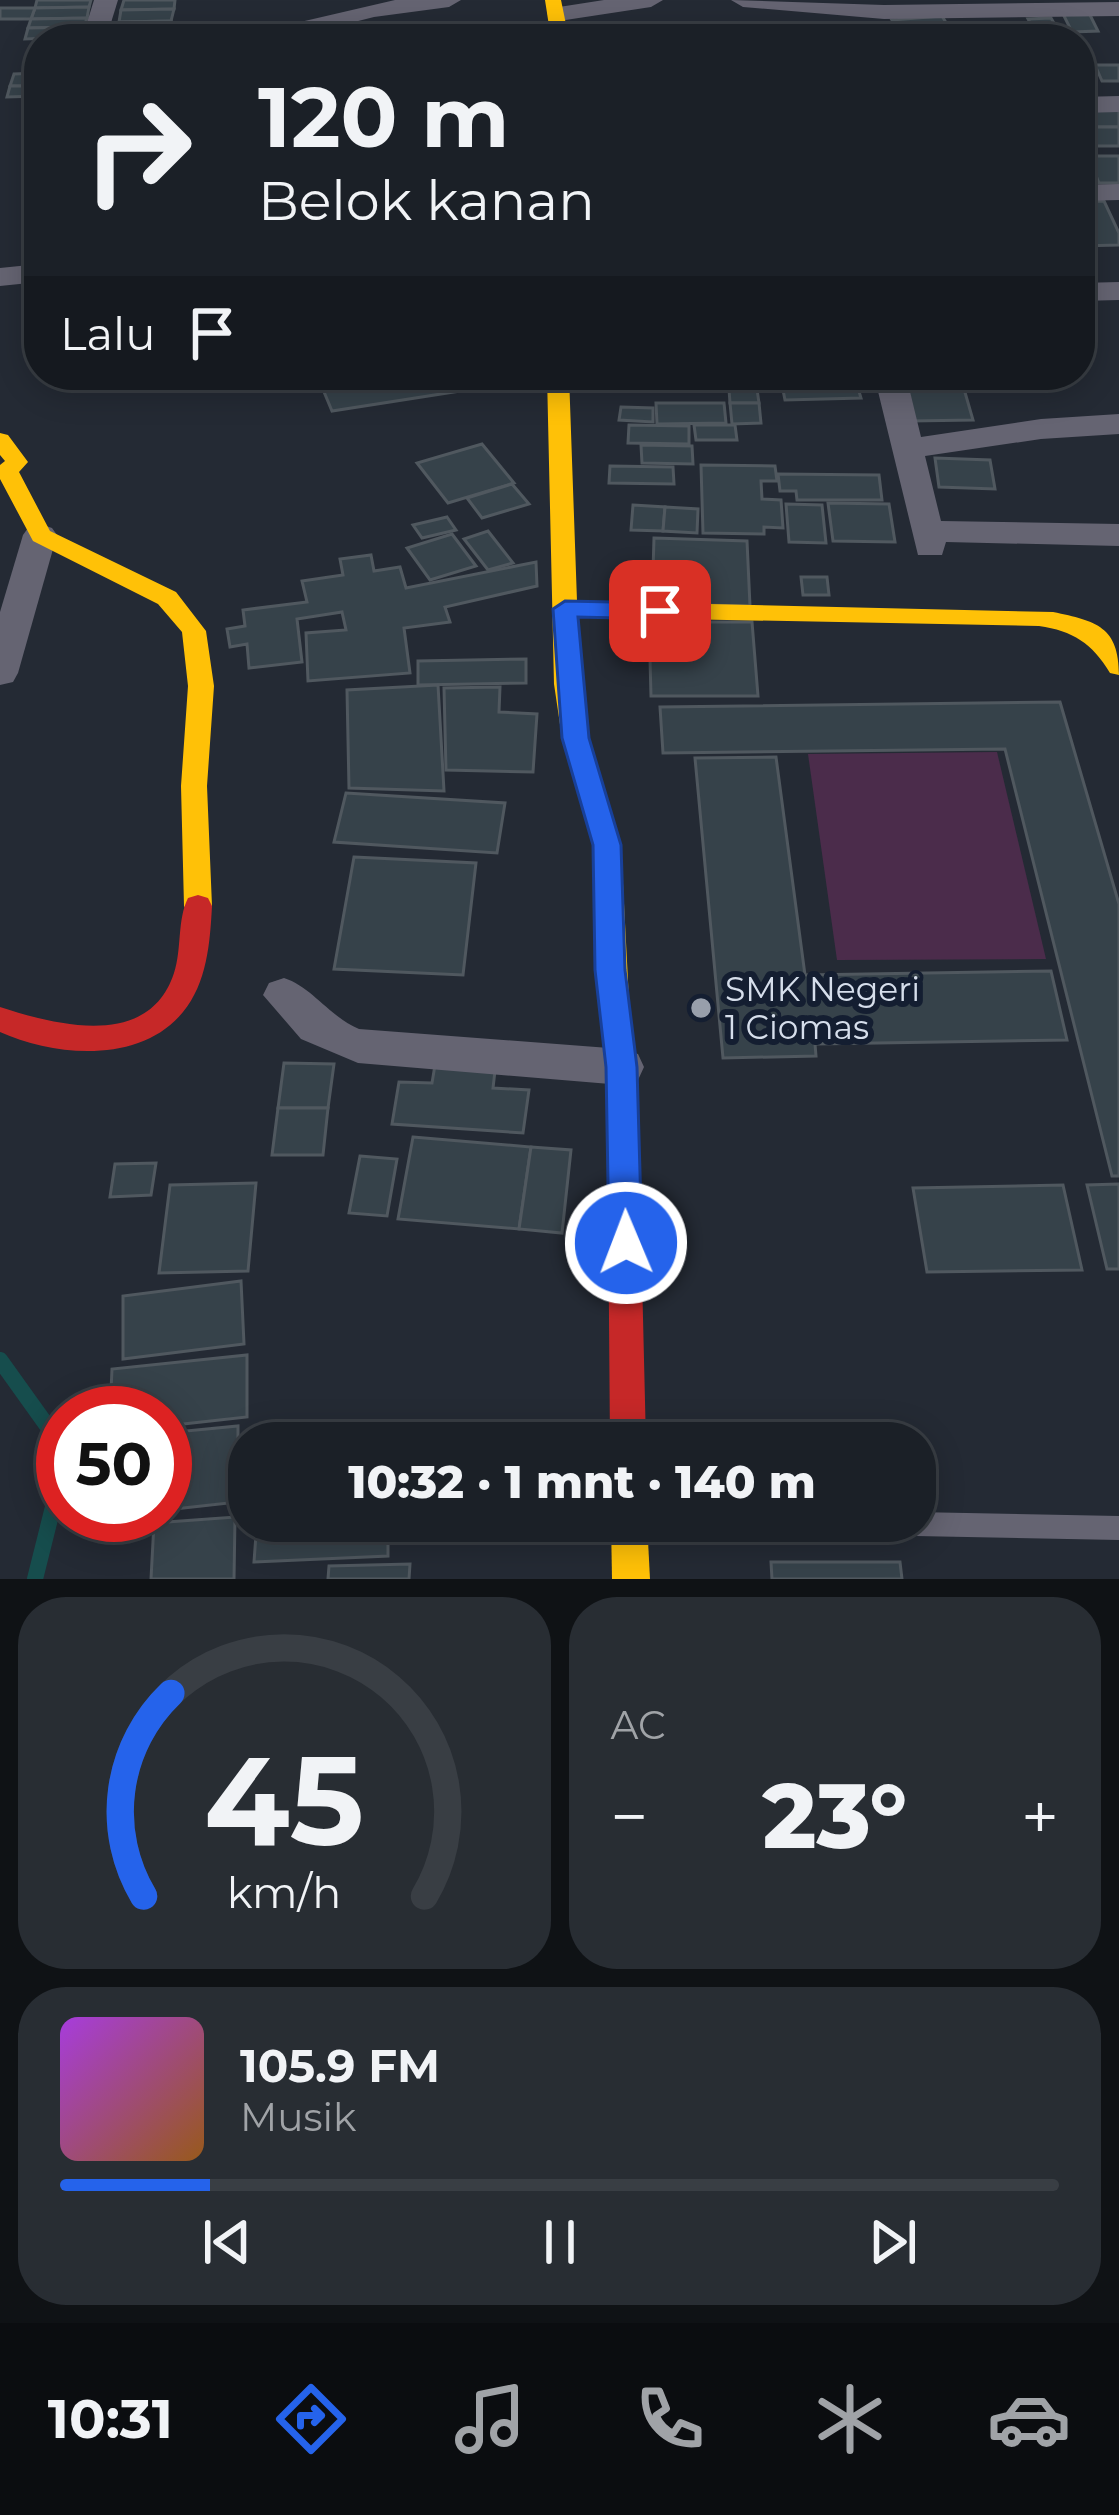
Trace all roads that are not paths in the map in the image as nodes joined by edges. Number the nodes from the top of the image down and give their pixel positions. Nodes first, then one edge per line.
1 (449, 0) edge
2 (652, 0) edge
3 (743, 0) edge
4 (1119, 9) edge
5 (558, 18) edge
6 (318, 24) edge
7 (558, 390) edge
8 (893, 390) edge
9 (1119, 424) edge
10 (905, 449) junction
11 (6, 455) edge
12 (40, 535) junction
13 (1119, 535) edge
14 (565, 609) junction
15 (1119, 667) edge
16 (0, 673) edge
17 (284, 994) dead end
18 (0, 1019) edge
19 (622, 1067) junction
20 (628, 1422) edge
21 (936, 1524) edge
22 (1119, 1528) edge
23 (630, 1542) edge
24 (631, 1579) edge

1 - 6 street
2 - 5 street
3 - 4 street
7 - 14 street
8 - 10 street
9 - 10 street
10 - 13 street
11 - 12 street
12 - 16 street
12 - 18 street
14 - 15 street
14 - 19 street
17 - 19 street
19 - 20 street
21 - 22 lane
23 - 24 street

